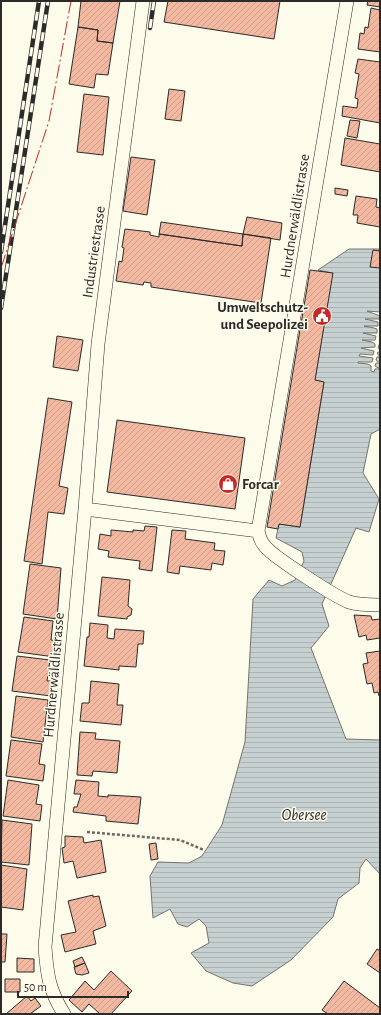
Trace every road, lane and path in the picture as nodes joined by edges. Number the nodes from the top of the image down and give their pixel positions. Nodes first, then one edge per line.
1 (143, 1) edge
2 (347, 1) edge
3 (85, 509) junction
4 (258, 531) junction
5 (380, 605) edge
6 (87, 832) dead end
7 (204, 850) dead end
8 (64, 1014) edge

1 - 3 street, Industriestrasse
2 - 4 street, Hurdnerwäldlistrasse
3 - 4 street
3 - 8 street, Hurdnerwäldlistrasse
4 - 5 street
6 - 7 path

